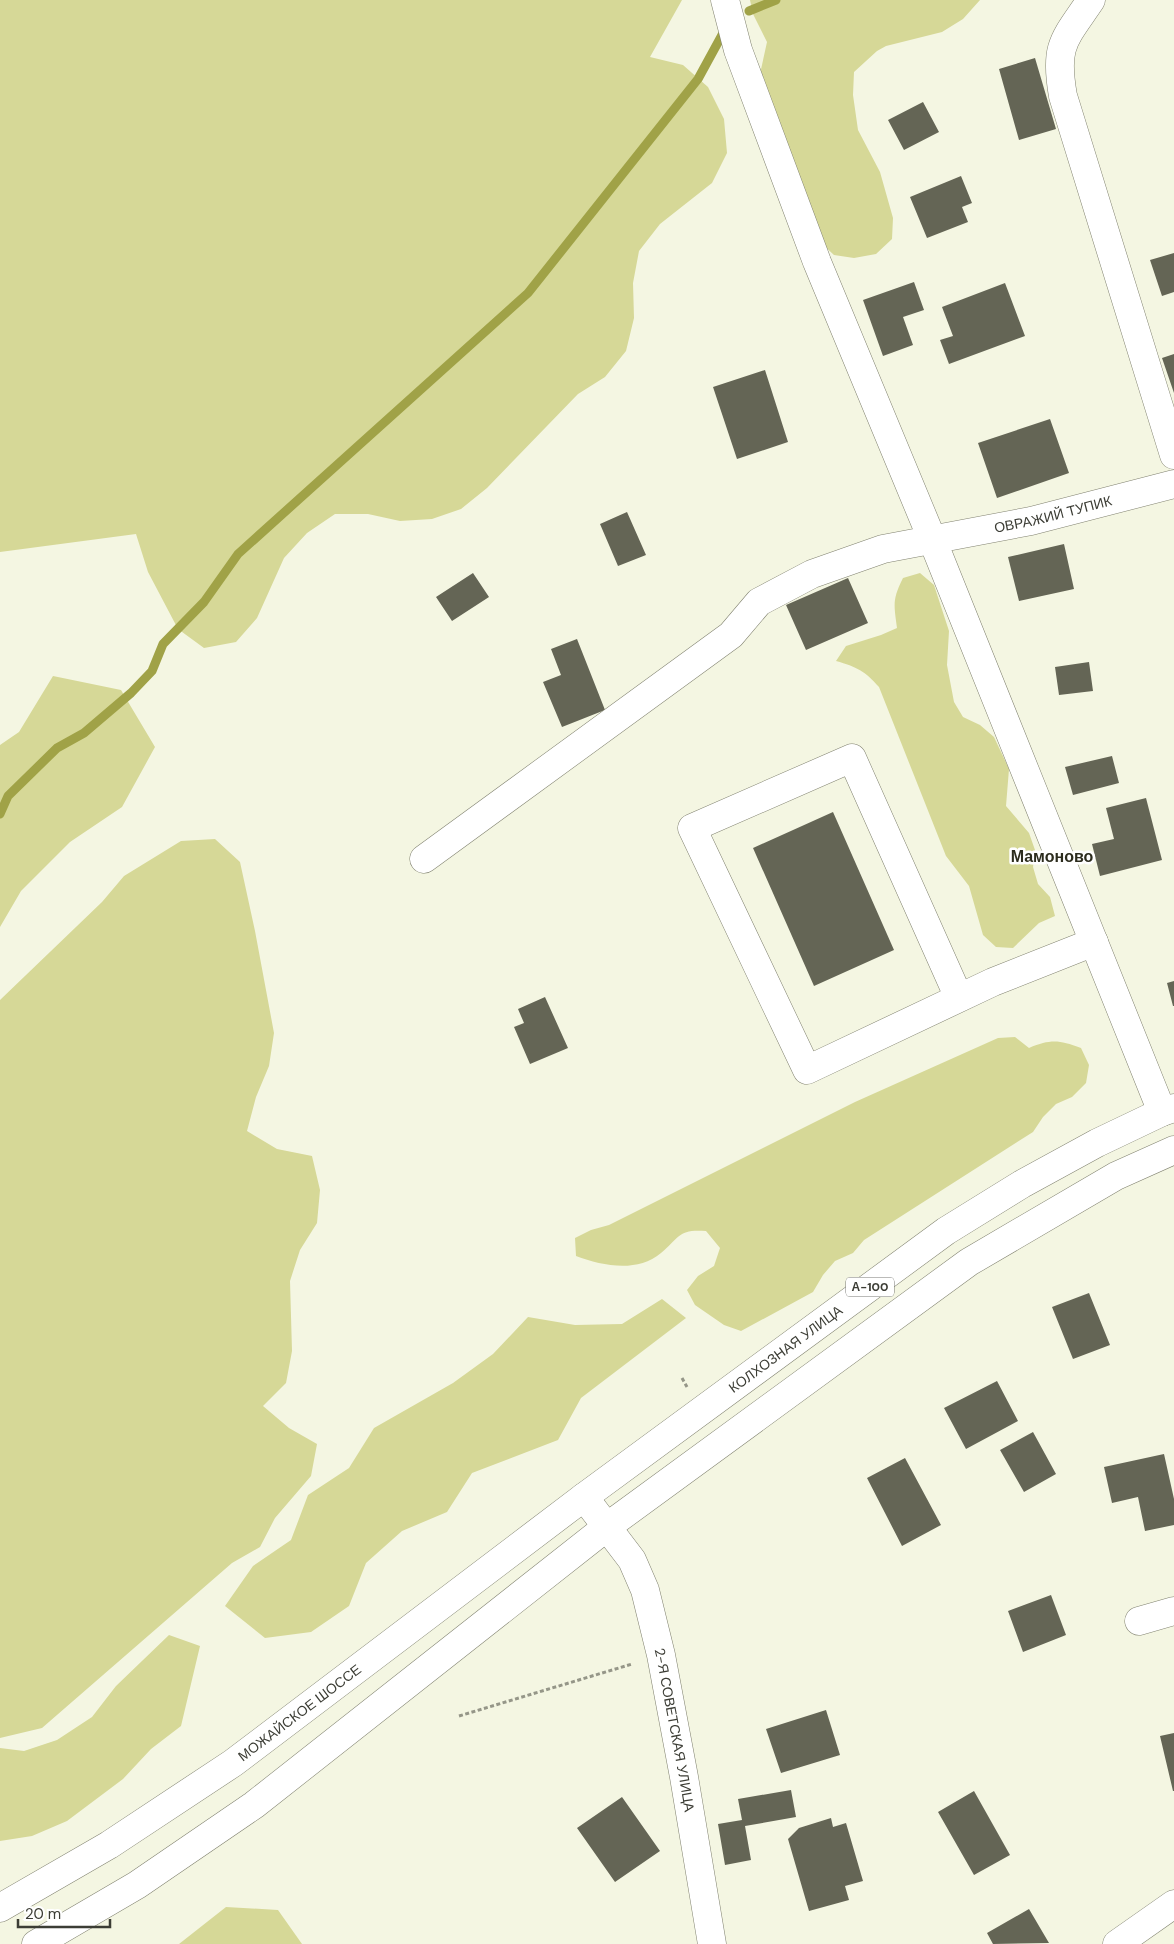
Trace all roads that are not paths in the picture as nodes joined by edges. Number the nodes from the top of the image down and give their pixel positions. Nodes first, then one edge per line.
1 (726, 0) edge
2 (1091, 0) edge
3 (1174, 455) edge
4 (1174, 484) edge
5 (932, 539) junction
6 (424, 859) dead end
7 (1094, 942) junction
8 (959, 998) junction
9 (1168, 1110) edge
10 (1174, 1150) edge
11 (584, 1497) junction
12 (608, 1526) junction
13 (1174, 1611) edge
14 (1139, 1621) dead end
15 (1174, 1904) edge
16 (0, 1908) edge
17 (36, 1944) edge
18 (712, 1944) edge
19 (1117, 1944) edge

1 - 5 main road
2 - 3 main road
4 - 5 main road, ОВРАЖИЙ ТУПИК
5 - 6 main road, ОВРАЖИЙ ТУПИК
5 - 7 main road
7 - 8 main road
7 - 9 main road
8 - 8 main road
9 - 11 main road, КОЛХОЗНАЯ УЛИЦА / А-100
10 - 12 main road, А-100
11 - 12 main road, 2-Я СОВЕТСКАЯ УЛИЦА
11 - 16 main road, МОЖАЙСКОЕ ШОССЕ
12 - 17 main road
12 - 18 main road, 2-Я СОВЕТСКАЯ УЛИЦА
13 - 14 main road
15 - 19 main road

